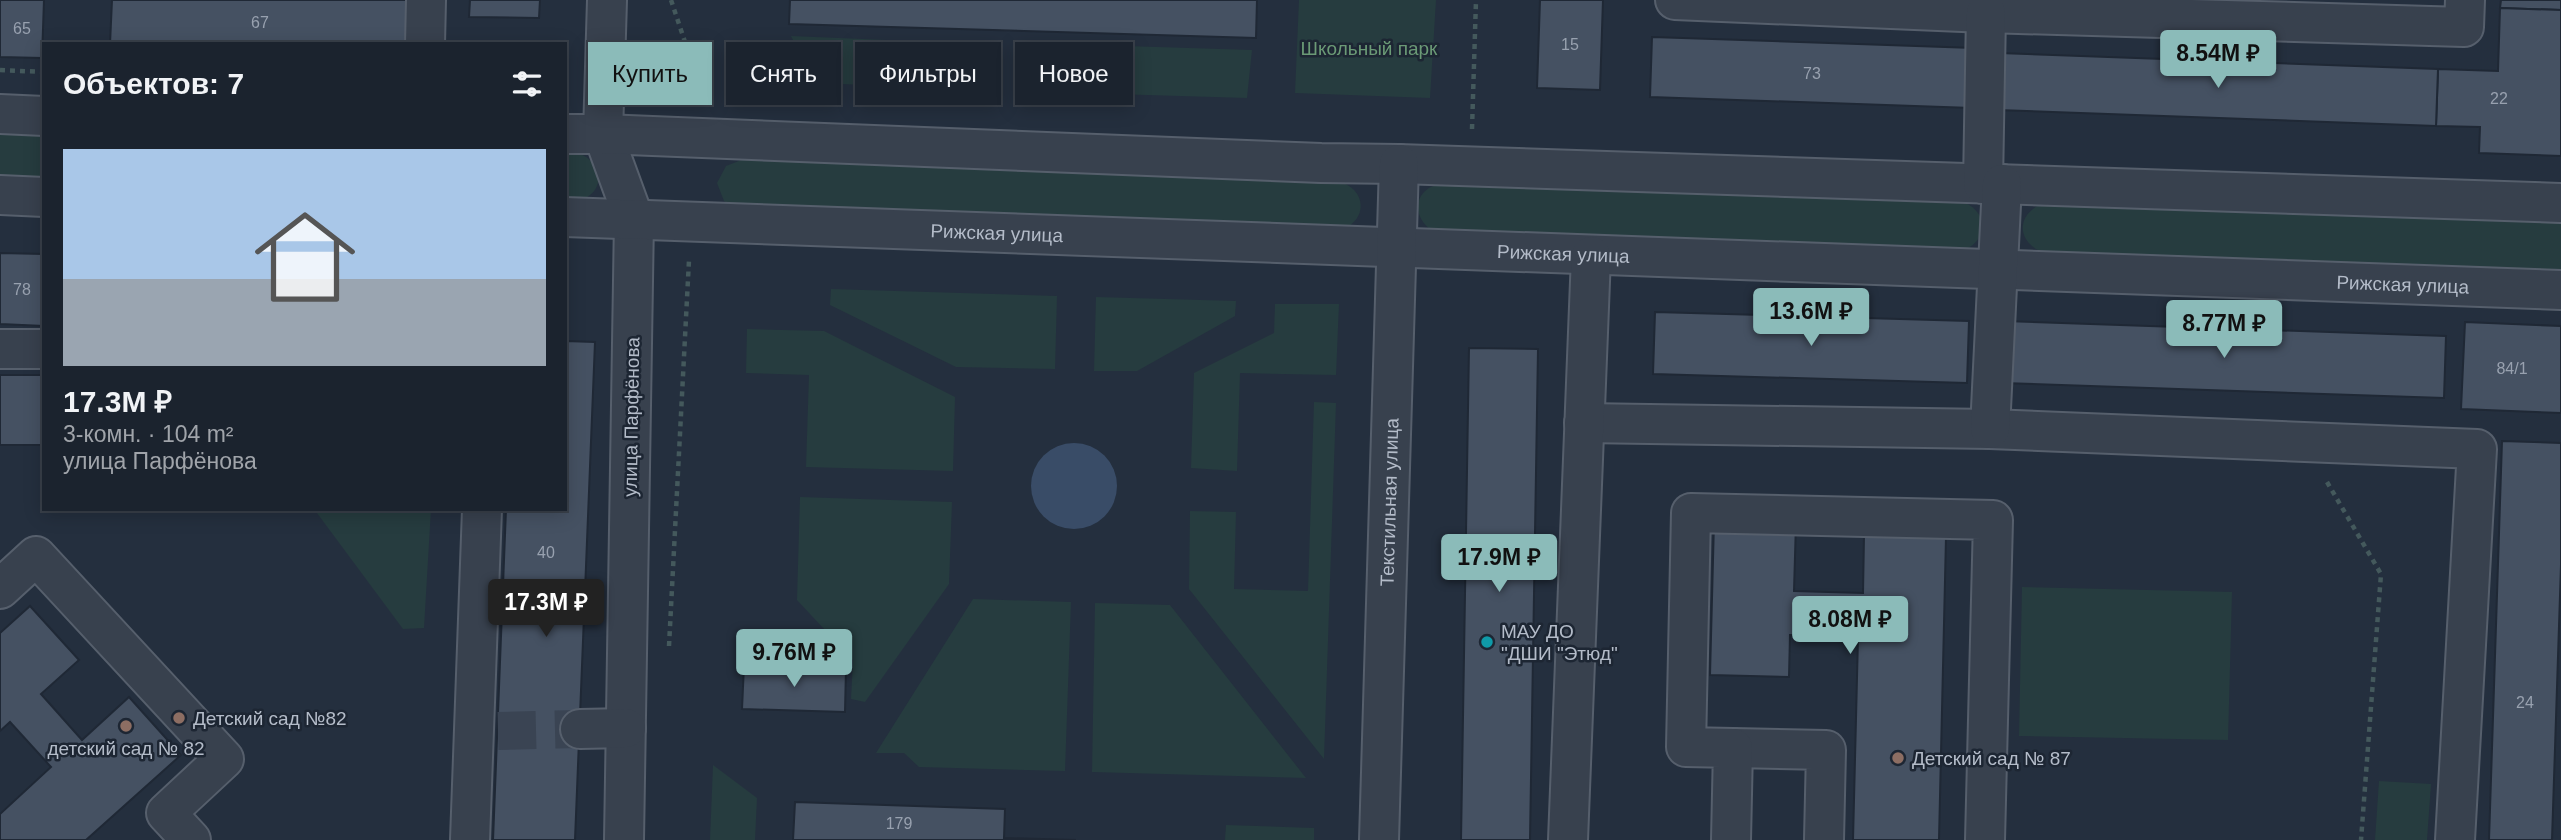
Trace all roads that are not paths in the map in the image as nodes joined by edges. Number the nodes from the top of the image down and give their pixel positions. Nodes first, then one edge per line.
1 (426, 0) edge
2 (607, 0) edge
3 (1675, 0) edge
4 (2465, 0) edge
5 (1986, 13) junction
6 (425, 42) edge
7 (0, 114) edge
8 (42, 116) edge
9 (567, 134) edge
10 (603, 134) junction
11 (1399, 164) junction
12 (1993, 184) junction
13 (0, 195) edge
14 (42, 197) edge
15 (2561, 203) edge
16 (567, 217) edge
17 (634, 219) junction
18 (1395, 248) junction
19 (1591, 256) junction
20 (1999, 270) junction
21 (2561, 290) edge
22 (0, 349) edge
23 (42, 349) edge
24 (1584, 422) junction
25 (1990, 429) junction
26 (482, 511) edge
27 (0, 589) edge
28 (626, 728) junction
29 (580, 729) tunnel mouth
30 (1733, 748) junction
31 (191, 840) edge
32 (470, 840) edge
33 (624, 840) edge
34 (1379, 840) edge
35 (1568, 840) edge
36 (1731, 840) edge
37 (1824, 840) edge
38 (1985, 840) edge
39 (2455, 840) edge

1 - 6 street
2 - 10 street, улица Парфёнова
3 - 5 street
4 - 5 street
5 - 12 street
7 - 8 street
9 - 10 street
10 - 11 street
10 - 17 street, улица Парфёнова
11 - 12 street
11 - 18 street, Текстильная улица
12 - 15 street
12 - 20 street
13 - 14 street
16 - 17 street, Рижская улица
17 - 18 street, Рижская улица
17 - 28 street, улица Парфёнова
18 - 19 street, Рижская улица
18 - 34 street, Текстильная улица
19 - 20 street, Рижская улица
19 - 24 street
20 - 21 street, Рижская улица
20 - 25 street
22 - 23 street
24 - 25 street
24 - 35 street
25 - 39 street
26 - 32 street
27 - 31 street
28 - 29 street
28 - 33 street, улица Парфёнова
30 - 36 street
30 - 37 street
30 - 38 street

